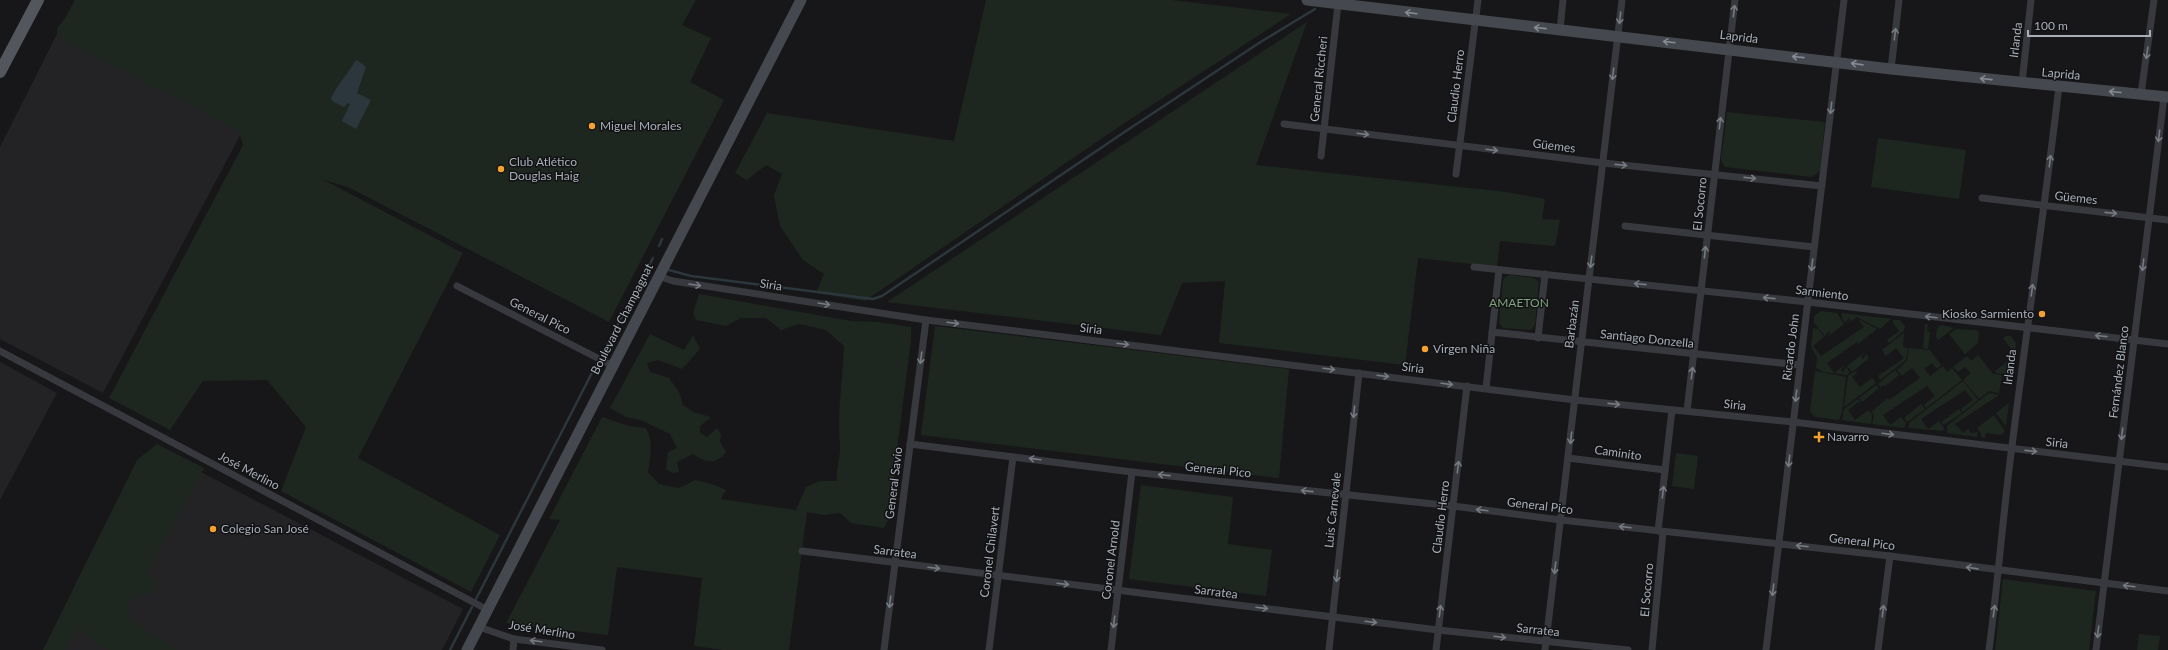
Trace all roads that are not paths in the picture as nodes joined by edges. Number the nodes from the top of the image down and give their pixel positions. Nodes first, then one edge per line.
1 (38, 0) edge
2 (801, 0) edge
3 (1314, 0) edge
4 (1478, 0) edge
5 (1563, 0) edge
6 (1622, 0) edge
7 (1735, 0) edge
8 (1844, 0) edge
9 (1899, 0) edge
10 (2031, 0) edge
11 (2154, 0) edge
12 (1338, 4) junction
13 (1476, 21) junction
14 (1560, 30) junction
15 (1618, 36) junction
16 (1729, 49) junction
17 (1837, 62) junction
18 (1891, 69) junction
19 (0, 72) edge
20 (2022, 83) junction
21 (2059, 86) junction
22 (2141, 94) junction
23 (2166, 97) edge
24 (1284, 124) dead end
25 (1324, 129) junction
26 (1460, 146) junction
27 (1321, 156) dead end
28 (1603, 163) junction
29 (1456, 174) dead end
30 (1714, 174) junction
31 (1822, 186) junction
32 (1982, 198) dead end
33 (2045, 206) junction
34 (2148, 217) junction
35 (2168, 220) edge
36 (1625, 226) dead end
37 (1707, 235) junction
38 (1814, 247) junction
39 (1474, 267) dead end
40 (1499, 270) junction
41 (1545, 274) junction
42 (658, 276) junction
43 (1589, 279) junction
44 (457, 286) dead end
45 (1701, 290) junction
46 (1808, 302) junction
47 (926, 320) junction
48 (2026, 328) junction
49 (1492, 332) junction
50 (1538, 338) junction
51 (2134, 340) junction
52 (1581, 343) junction
53 (2168, 344) edge
54 (0, 351) edge
55 (1694, 355) junction
56 (1800, 365) junction
57 (613, 366) junction
58 (1359, 373) junction
59 (1467, 386) junction
60 (1486, 388) junction
61 (1575, 400) junction
62 (1672, 410) junction
63 (1687, 411) junction
64 (1793, 422) junction
65 (910, 444) junction
66 (2011, 449) junction
67 (1013, 457) junction
68 (1568, 458) junction
69 (2119, 461) junction
70 (2168, 467) edge
71 (1665, 470) junction
72 (1132, 472) junction
73 (1346, 495) junction
74 (1453, 506) junction
75 (1561, 520) junction
76 (1661, 531) junction
77 (1779, 544) junction
78 (802, 551) dead end
79 (1890, 556) junction
80 (895, 563) junction
81 (1999, 571) junction
82 (998, 577) junction
83 (2104, 583) junction
84 (1118, 591) junction
85 (2168, 591) edge
86 (488, 610) junction
87 (1332, 617) junction
88 (479, 627) junction
89 (1438, 630) junction
90 (514, 639) junction
91 (1546, 642) junction
92 (467, 650) edge
93 (513, 650) edge
94 (602, 650) edge
95 (884, 650) edge
96 (989, 650) edge
97 (1111, 650) edge
98 (1329, 650) edge
99 (1436, 650) edge
100 (1545, 650) edge
101 (1628, 650) edge
102 (1652, 650) edge
103 (1766, 650) edge
104 (1878, 650) edge
105 (1989, 650) edge
106 (2096, 650) edge

1 - 19 main road
2 - 42 street, Boulevard Champagnat
3 - 12 street, Laprida
4 - 13 street, Claudio Herro
5 - 14 street
6 -> 15 street, Barbazán
16 -> 7 street, El Socorro
8 - 17 street, Ricardo John
18 -> 9 street
10 - 20 street, Irlanda
11 -> 22 street
13 -> 12 street, Laprida
12 - 25 street, General Riccheri
14 -> 13 street, Laprida
13 - 26 street, Claudio Herro
14 - 15 street, Laprida
16 -> 15 street, Laprida
15 -> 28 street, Barbazán
17 -> 16 street, Laprida
30 -> 16 street, El Socorro
18 -> 17 street, Laprida
17 -> 31 street, Ricardo John
20 -> 18 street, Laprida
20 - 21 street, Laprida
22 -> 21 street, Laprida
33 -> 21 street, Irlanda
22 - 23 street, Laprida
23 -> 34 street, Fernández Blanco
24 - 25 street, Güemes
25 -> 26 street, Güemes
25 - 27 street, General Riccheri
26 -> 28 street, Güemes
26 - 29 street, Claudio Herro
28 -> 30 street, Güemes
28 -> 43 street, Barbazán
30 -> 31 street, Güemes
30 - 37 street, El Socorro
31 - 38 street, Ricardo John
32 - 33 street, Güemes
33 -> 34 street, Güemes
48 -> 33 street, Irlanda
34 - 35 street, Güemes
34 -> 51 street, Fernández Blanco
36 - 37 street
37 - 38 street
45 -> 37 street, El Socorro
38 -> 46 street, Ricardo John
39 - 40 street, Sarmiento
40 - 41 street, Sarmiento
40 - 49 street
41 - 43 street, Sarmiento
41 - 50 street
42 -> 47 street, Siria
42 - 57 street, Boulevard Champagnat
45 -> 43 street, Sarmiento
43 - 52 street, Barbazán
44 - 57 street, General Pico
46 -> 45 street, Sarmiento
45 - 55 street, El Socorro
48 -> 46 street, Sarmiento
46 - 56 street, Ricardo John
47 -> 58 street, Siria
47 -> 65 street, General Savio
51 -> 48 street, Sarmiento
48 - 66 street, Irlanda
49 - 50 street, Santiago Donzella
49 - 60 street
50 - 52 street, Santiago Donzella
51 - 53 street, Sarmiento
51 -> 69 street, Fernández Blanco
52 - 55 street, Santiago Donzella
52 - 61 street, Barbazán
54 - 86 street, José Merlino
55 - 56 street, Santiago Donzella
63 -> 55 street, El Socorro
56 -> 64 street, Ricardo John
57 - 86 street, Boulevard Champagnat
58 -> 59 street, Siria
58 -> 73 street, Luis Carnevale
59 - 60 street, Siria
74 -> 59 street, Claudio Herro
60 - 61 street, Siria
61 -> 62 street, Siria
61 -> 68 street, Barbazán
62 - 63 street, Siria
62 - 71 street, El Socorro
63 - 64 street, Siria
64 -> 66 street, Siria
64 -> 77 street, Ricardo John
65 - 67 street, General Pico
65 - 80 street, General Savio
66 -> 69 street, Siria
66 - 81 street, Irlanda
72 -> 67 street, General Pico
67 - 82 street, Coronel Chilavert
68 - 71 street, Caminito
68 - 75 street, Barbazán
69 - 70 street, Siria
69 - 83 street, Fernández Blanco
76 -> 71 street, El Socorro
73 -> 72 street, General Pico
72 - 84 street, Coronel Arnold
73 - 74 street, General Pico
73 -> 87 street, Luis Carnevale
75 -> 74 street, General Pico
89 -> 74 street, Claudio Herro
76 -> 75 street, General Pico
75 -> 91 street, Barbazán
76 - 77 street, General Pico
76 - 102 street, El Socorro
79 -> 77 street, General Pico
77 -> 103 street, Ricardo John
78 - 80 street, Sarratea
81 -> 79 street, General Pico
104 -> 79 street
80 -> 82 street, Sarratea
80 -> 95 street, General Savio
81 - 83 street, General Pico
105 -> 81 street, Irlanda
82 -> 84 street, Sarratea
82 - 96 street, Coronel Chilavert
85 -> 83 street, General Pico
83 -> 106 street, Fernández Blanco
84 -> 87 street, Sarratea
84 -> 97 street, Coronel Arnold
86 - 88 street, Boulevard Champagnat
87 -> 89 street, Sarratea
87 - 98 street, Luis Carnevale
88 - 90 street, José Merlino
88 - 92 street, Boulevard Champagnat
89 -> 91 street, Sarratea
89 - 99 street, Claudio Herro
90 - 93 street
94 -> 90 street, José Merlino
91 - 100 street, Barbazán
91 - 101 street, Sarratea

